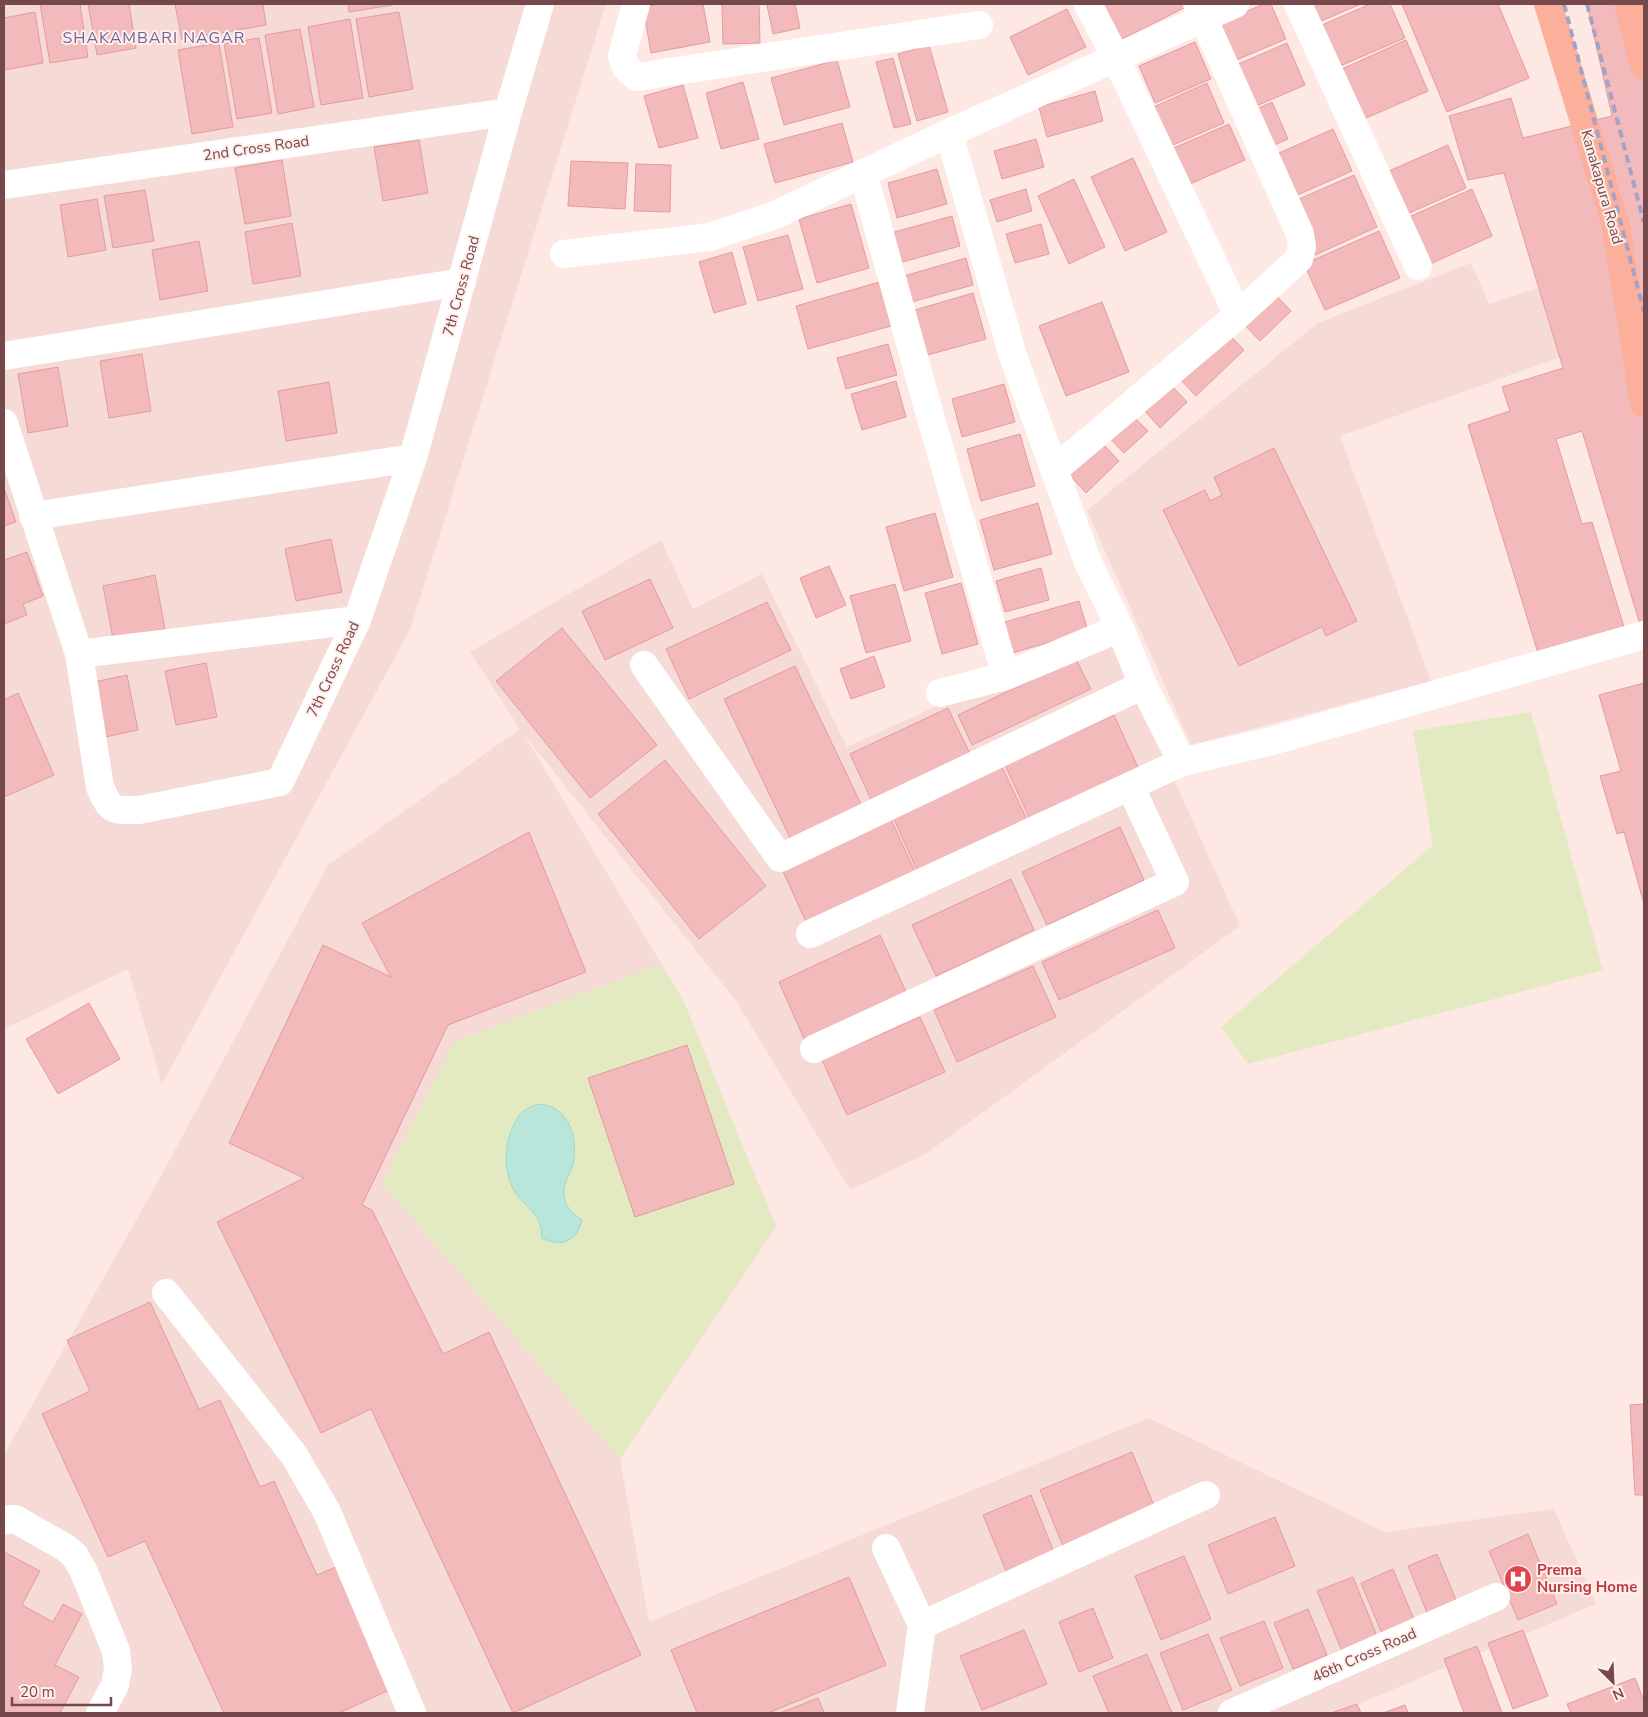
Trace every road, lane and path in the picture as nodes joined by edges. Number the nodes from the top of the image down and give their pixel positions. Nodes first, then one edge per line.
1 (540, 4) edge
2 (636, 4) edge
3 (1088, 4) edge
4 (1236, 4) edge
5 (1298, 4) edge
6 (1548, 4) edge
7 (1628, 4) edge
8 (1200, 12) edge
9 (979, 25) dead end
10 (1116, 58) junction
11 (1644, 66) edge
12 (508, 112) junction
13 (949, 133) junction
14 (863, 174) junction
15 (4, 185) edge
16 (564, 254) dead end
17 (1418, 266) dead end
18 (462, 282) junction
19 (1238, 315) junction
20 (4, 356) edge
21 (1644, 404) edge
22 (4, 423) edge
23 (413, 458) junction
24 (1054, 470) junction
25 (33, 516) junction
26 (357, 620) junction
27 (1120, 628) junction
28 (1644, 635) edge
29 (79, 654) junction
30 (644, 665) dead end
31 (1006, 676) junction
32 (1143, 685) junction
33 (940, 693) dead end
34 (1182, 762) junction
35 (1130, 786) junction
36 (810, 934) dead end
37 (814, 1049) dead end
38 (166, 1293) dead end
39 (1206, 1495) dead end
40 (4, 1520) edge
41 (886, 1548) dead end
42 (1496, 1597) dead end
43 (922, 1625) junction
44 (100, 1713) edge
45 (412, 1713) edge
46 (910, 1713) edge
47 (1232, 1713) edge

1 - 12 street, 7th Cross Road
2 - 9 street
3 - 10 street
4 - 8 street
5 - 17 street
6 - 21 main road, Kanakapura Road
7 - 11 main road
8 - 10 street
8 - 19 street
10 - 13 street
10 - 19 street
12 - 15 street, 2nd Cross Road
12 - 18 street, 7th Cross Road
13 - 14 street
13 - 24 street
14 - 16 street
14 - 31 street
18 - 20 street
18 - 23 street, 7th Cross Road
19 - 24 street
22 - 25 street, 7th Cross Road
23 - 25 street
23 - 26 street, 7th Cross Road
24 - 27 street
25 - 29 street, 7th Cross Road
26 - 29 street
26 - 29 street, 7th Cross Road
27 - 31 street
27 - 32 street
28 - 34 street
30 - 32 street
31 - 33 street
32 - 34 street
34 - 35 street
35 - 36 street
35 - 37 street
38 - 45 street
39 - 43 street
40 - 44 street
41 - 43 street
42 - 47 street, 46th Cross Road
43 - 46 street

